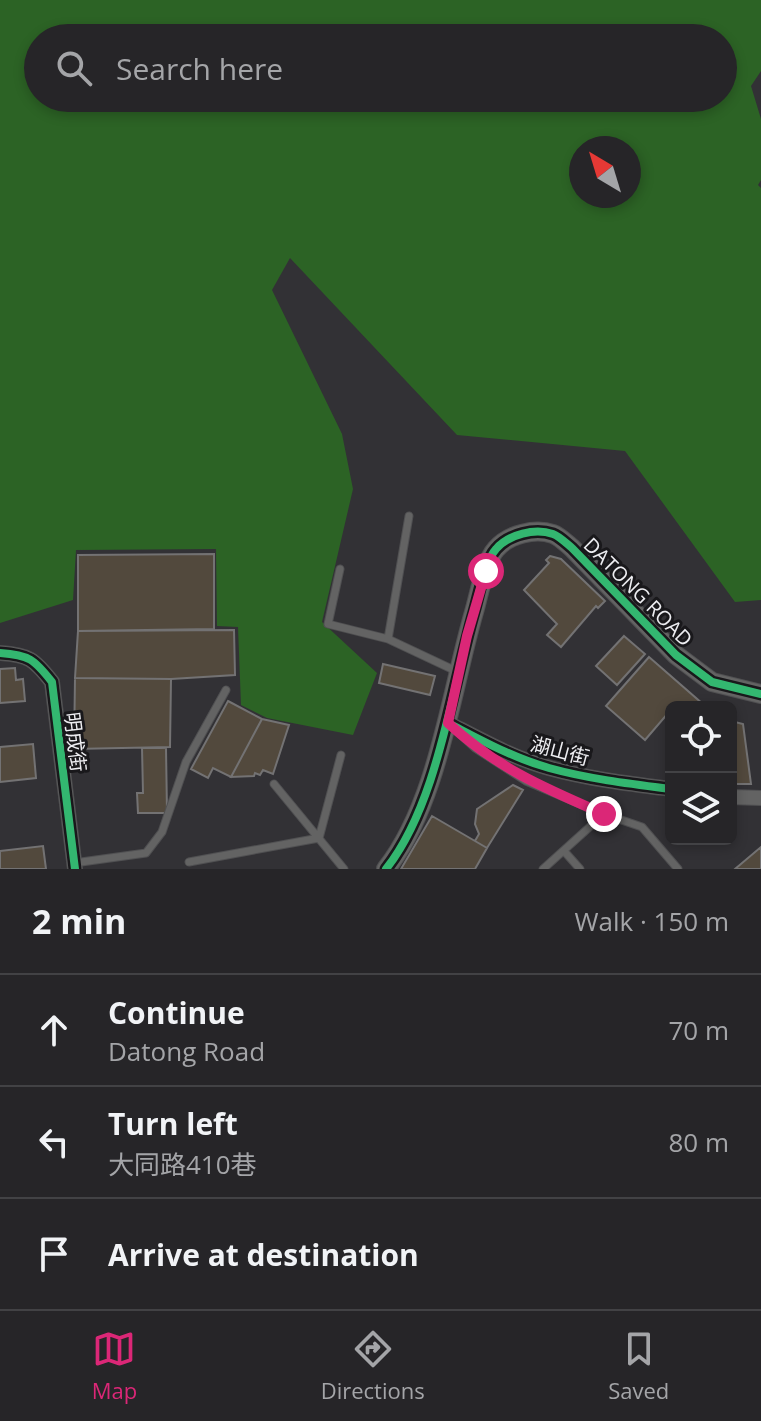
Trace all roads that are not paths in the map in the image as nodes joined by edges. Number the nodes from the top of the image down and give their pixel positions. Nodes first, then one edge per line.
1 (409, 516) dead end
2 (340, 569) dead end
3 (388, 639) junction
4 (0, 653) edge
5 (458, 672) junction
6 (226, 690) dead end
7 (761, 694) edge
8 (448, 723) junction
9 (341, 755) dead end
10 (274, 784) dead end
11 (665, 788) edge
12 (737, 797) edge
13 (761, 798) edge
14 (604, 814) junction
15 (319, 838) junction
16 (564, 851) junction
17 (189, 862) dead end
18 (75, 866) edge
19 (344, 869) edge
20 (386, 869) edge
21 (543, 869) edge
22 (580, 869) edge
23 (678, 869) edge

1 - 3 lane
2 - 3 lane
3 - 5 lane
4 - 18 street, 明成街
5 - 7 street, DATONG ROAD
5 - 8 street, DATONG ROAD
6 - 18 lane
8 - 11 street, 湖山街
8 - 14 lane
8 - 20 street, DATONG ROAD
9 - 15 lane
10 - 15 lane
12 - 13 street
14 - 16 lane
14 - 23 lane
15 - 17 lane
15 - 19 lane
16 - 21 lane
16 - 22 lane

